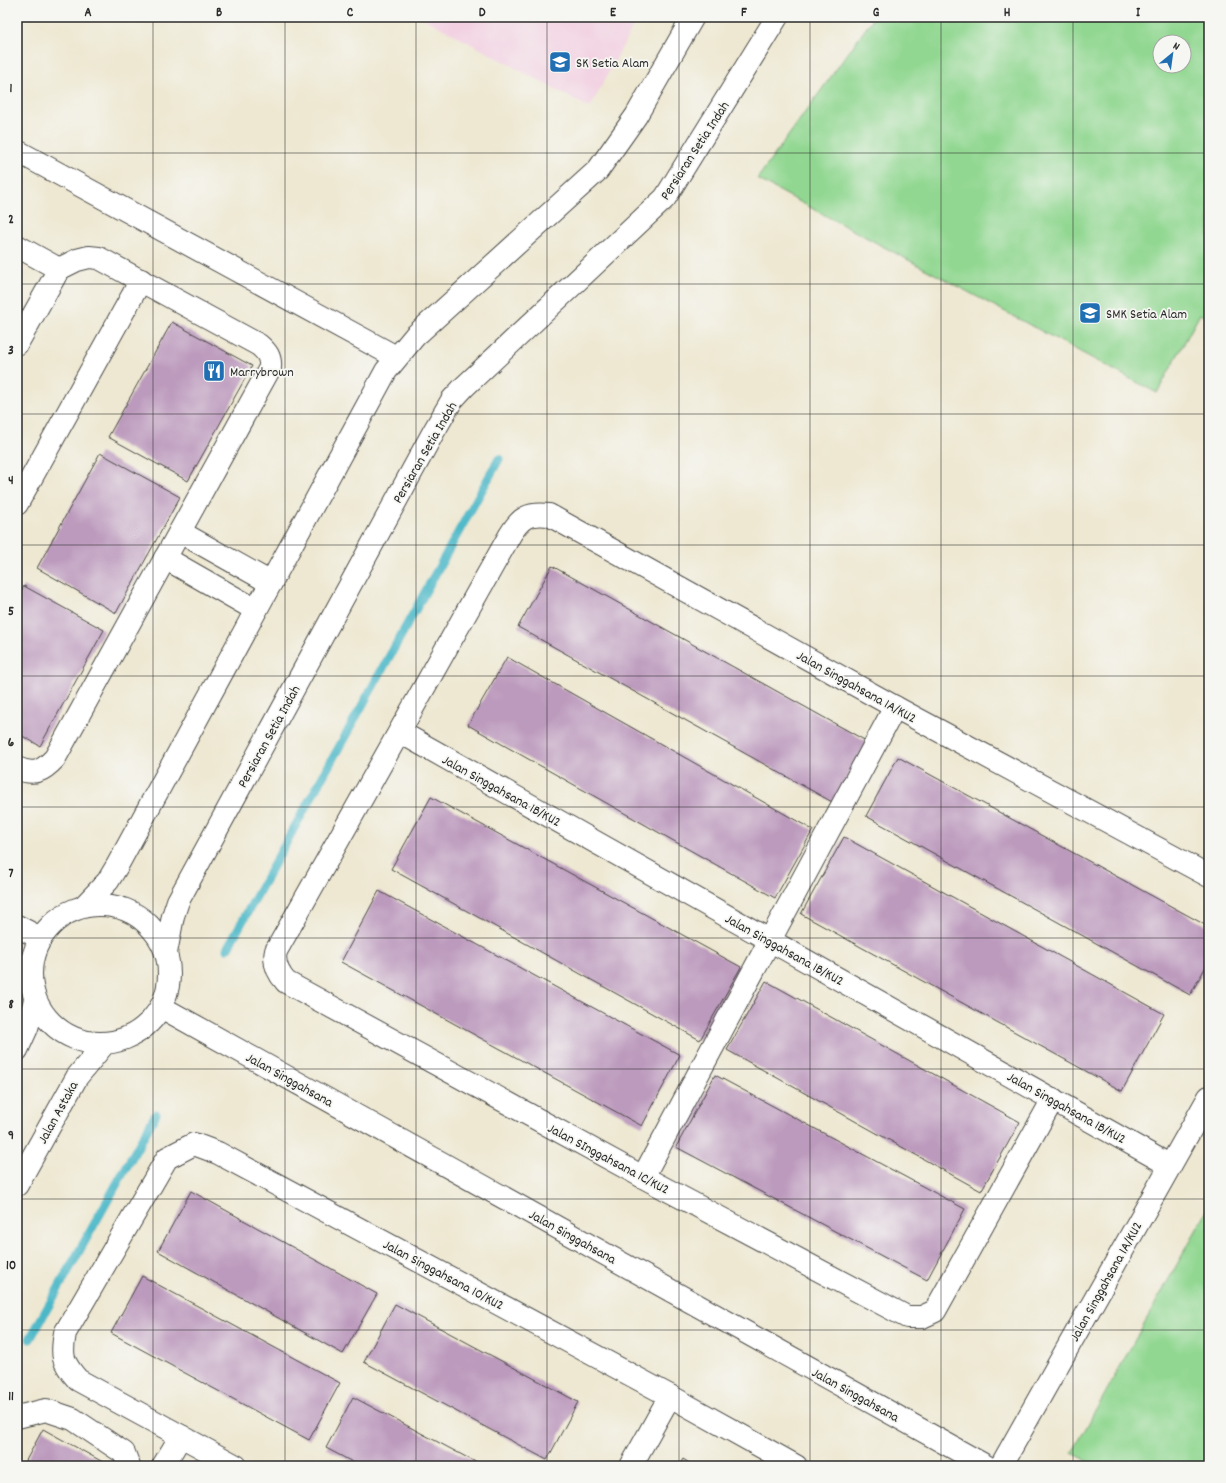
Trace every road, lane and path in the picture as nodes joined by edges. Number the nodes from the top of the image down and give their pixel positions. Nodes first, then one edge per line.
1 (693, 17) edge
2 (777, 17) edge
3 (17, 151) edge
4 (17, 246) edge
5 (59, 269) junction
6 (141, 280) junction
7 (17, 344) edge
8 (396, 357) junction
9 (17, 504) edge
10 (180, 532) junction
11 (165, 558) junction
12 (271, 582) junction
13 (256, 610) junction
14 (895, 707) junction
15 (400, 732) junction
16 (17, 768) edge
17 (1209, 876) edge
18 (84, 906) junction
19 (17, 926) edge
20 (40, 938) junction
21 (770, 940) junction
22 (166, 953) junction
23 (286, 982) joint
24 (35, 1000) junction
25 (161, 1007) junction
26 (104, 1044) junction
27 (17, 1050) edge
28 (1209, 1097) edge
29 (1053, 1099) junction
30 (1169, 1165) junction
31 (643, 1177) junction
32 (17, 1185) edge
33 (670, 1396) junction
34 (17, 1417) edge
35 (181, 1436) junction
36 (129, 1466) edge
37 (163, 1466) edge
38 (236, 1466) edge
39 (631, 1466) edge
40 (796, 1466) edge
41 (986, 1466) edge
42 (1001, 1466) edge

1 - 8 street
2 - 22 street, Persiaran Setia Indah
3 - 8 street
4 - 5 street
5 - 6 street
5 - 7 street
6 - 9 street
6 - 10 street
8 - 12 street
10 - 11 street
10 - 12 street
11 - 13 street
11 - 16 street
12 - 13 street
13 - 18 street
14 - 15 street, Jalan Singgahsana 1A/KU2
14 - 17 street, Jalan Singgahsana 1A/KU2
14 - 21 street
15 - 21 street, Jalan Singgahsana 1B/KU2
15 - 23 street, Jalan Singgahsana 1A/KU2
18 - 20 street
18 - 22 street
19 - 20 street
20 - 24 street
21 - 29 street, Jalan Singgahsana 1B/KU2
21 - 31 street
22 - 25 street
23 - 31 street, Jalan SInggahsana 1C/KU2
24 - 26 street
24 - 27 street
25 - 26 street
25 - 41 street, Jalan Singgahsana
26 - 32 street, Jalan Astaka
28 - 30 street, Jalan Singgahsana 1A/KU2
29 - 30 street, Jalan Singgahsana 1B/KU2
29 - 31 street, Jalan SInggahsana 1C/KU2
30 - 42 street, Jalan Singgahsana 1A/KU2
33 - 35 street, Jalan Singgahsana 10/KU2
33 - 39 street
33 - 40 street, Jalan Singgahsana 10/KU2
34 - 36 street
35 - 37 street
35 - 38 street, Jalan Singgahsana 10/KU2

